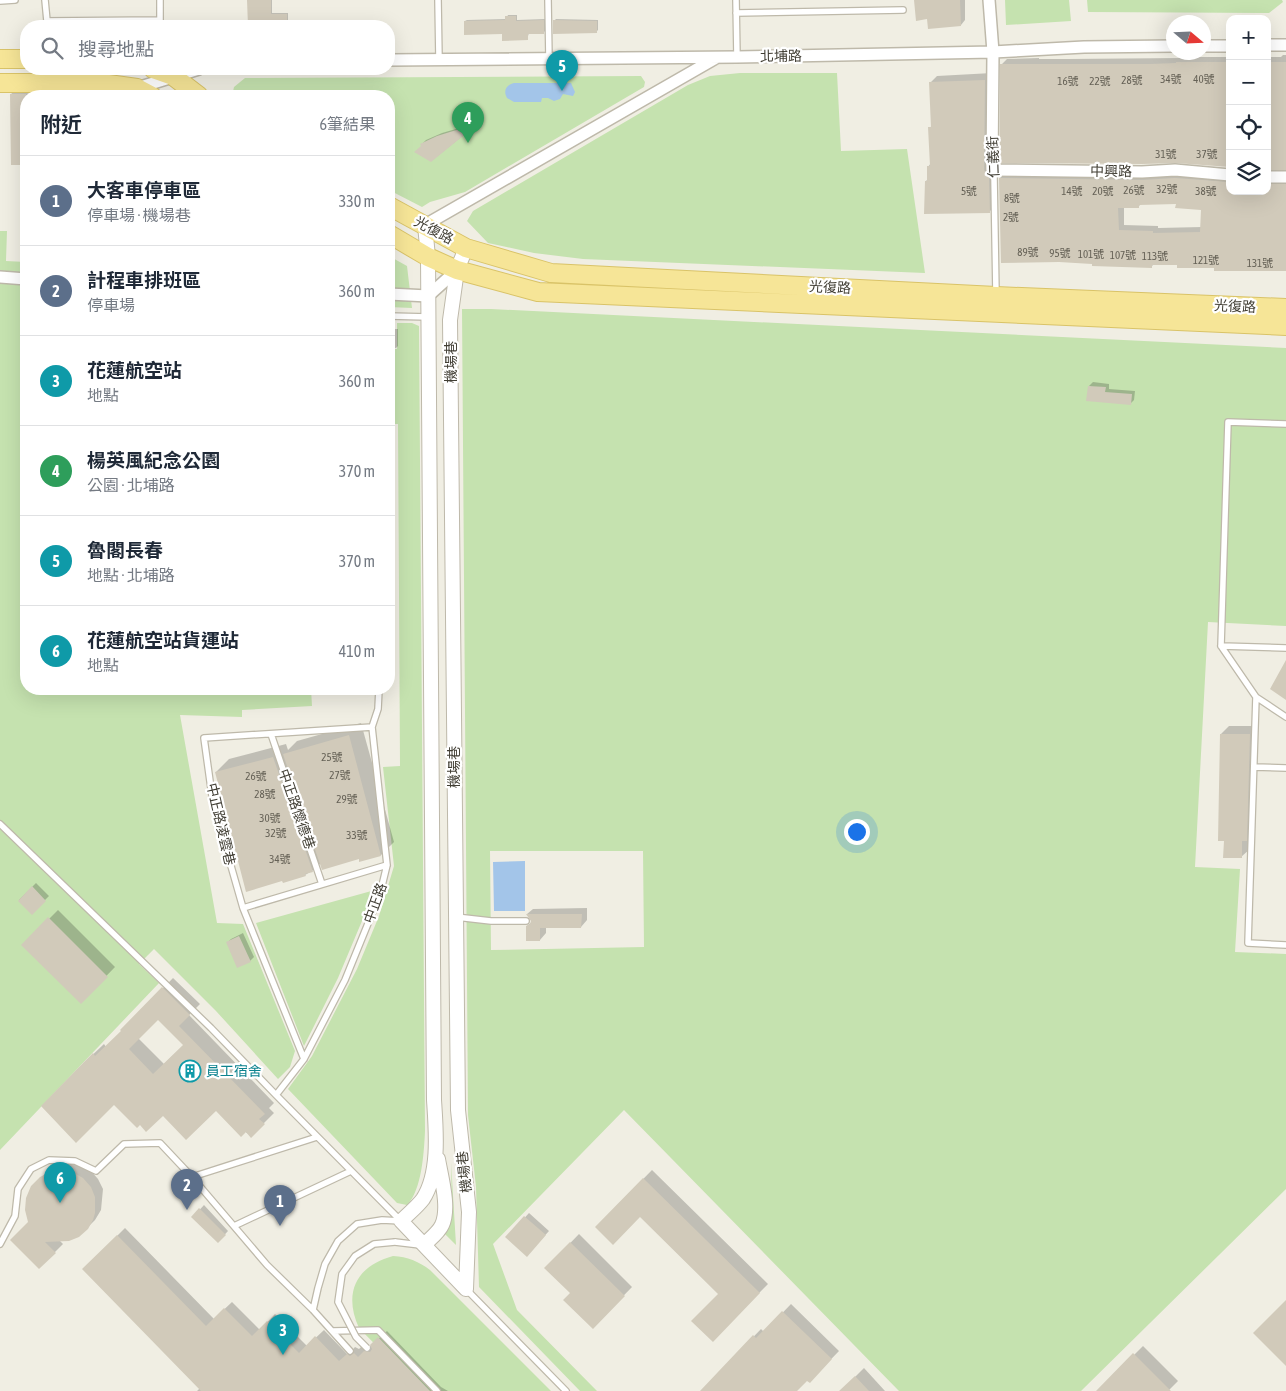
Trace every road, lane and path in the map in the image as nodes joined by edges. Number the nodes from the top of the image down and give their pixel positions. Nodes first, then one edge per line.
1 (16, 0) edge
2 (45, 0) edge
3 (160, 0) edge
4 (438, 0) edge
5 (548, 0) edge
6 (736, 0) edge
7 (989, 0) edge
8 (0, 1) edge
9 (904, 10) dead end
10 (736, 13) junction
11 (47, 20) edge
12 (160, 20) edge
13 (1271, 45) edge
14 (1286, 45) edge
15 (1166, 46) edge
16 (1211, 46) edge
17 (1226, 46) edge
18 (993, 52) junction
19 (717, 57) junction
20 (737, 57) junction
21 (0, 59) edge
22 (20, 59) edge
23 (549, 59) junction
24 (395, 60) edge
25 (438, 60) junction
26 (170, 75) edge
27 (177, 75) edge
28 (173, 76) junction
29 (0, 83) edge
30 (134, 90) edge
31 (148, 90) edge
32 (191, 90) edge
33 (992, 170) junction
34 (1226, 175) edge
35 (1271, 177) edge
36 (1286, 177) edge
37 (395, 209) edge
38 (425, 225) junction
39 (395, 238) edge
40 (466, 248) junction
41 (428, 257) junction
42 (457, 270) junction
43 (0, 277) edge
44 (20, 278) edge
45 (395, 294) edge
46 (428, 296) junction
47 (996, 296) junction
48 (1286, 308) edge
49 (996, 314) junction
50 (395, 316) edge
51 (428, 317) junction
52 (1286, 326) edge
53 (428, 396) junction
54 (451, 396) junction
55 (1286, 424) edge
56 (1221, 646) junction
57 (1286, 648) edge
58 (379, 695) edge
59 (1256, 697) junction
60 (1286, 717) edge
61 (372, 727) junction
62 (271, 734) junction
63 (1254, 767) junction
64 (1286, 768) edge
65 (0, 824) edge
66 (387, 865) junction
67 (322, 884) junction
68 (242, 908) junction
69 (455, 917) junction
70 (526, 921) dead end
71 (1286, 945) edge
72 (304, 1059) junction
73 (276, 1095) junction
74 (317, 1137) junction
75 (437, 1148) junction
76 (351, 1171) junction
77 (192, 1177) junction
78 (401, 1221) junction
79 (234, 1226) junction
80 (0, 1244) edge
81 (424, 1245) junction
82 (466, 1289) junction
83 (313, 1310) junction
84 (333, 1331) junction
85 (367, 1348) dead end
86 (350, 1351) dead end
87 (556, 1380) junction
88 (437, 1391) edge
89 (560, 1391) edge
90 (566, 1391) edge

1 - 8 lane
2 - 11 lane
3 - 12 lane
4 - 25 lane
5 - 23 lane
6 - 10 lane
7 - 18 street, 仁義街
9 - 10 lane
10 - 20 lane
13 - 14 street
15 - 18 street, 北埔路
16 - 17 street
18 - 20 street, 北埔路
18 - 33 street, 仁義街
19 - 20 street, 北埔路
19 - 23 street, 北埔路
19 - 38 street
21 - 22 main road
23 - 25 street, 北埔路
24 - 25 street, 北埔路
26 - 28 main road
27 - 28 street
28 - 31 street
28 - 32 main road
29 - 30 main road
33 - 34 street, 中興路
33 - 47 lane, 仁義街
35 - 36 street
37 - 38 main road, 光復路
38 - 40 main road, 光復路
38 - 41 street, 機場巷
39 - 41 main road, 光復路
40 - 42 street, 機場巷
40 - 47 main road, 光復路
41 - 42 main road, 光復路
41 - 46 street, 機場巷
42 - 46 street
42 - 49 main road, 光復路
42 - 54 street, 機場巷
43 - 44 street
45 - 46 street
46 - 51 street, 機場巷
47 - 48 main road, 光復路
47 - 49 lane, 仁義街
49 - 52 main road, 光復路
50 - 51 lane
51 - 53 street, 機場巷
53 - 54 street
53 - 75 street, 機場巷
54 - 69 street, 機場巷
55 - 56 lane
56 - 57 lane
56 - 59 lane
58 - 61 lane, 中正路
59 - 60 lane
59 - 63 lane
61 - 62 lane
61 - 66 lane, 中正路
62 - 67 lane, 中正路懷德巷
62 - 68 lane, 中正路凌雲巷
63 - 64 lane
63 - 71 lane
65 - 73 lane
66 - 67 lane
66 - 72 lane, 中正路
67 - 68 lane
68 - 72 lane, 中正路凌雲巷
69 - 70 lane
69 - 82 street, 機場巷
72 - 73 lane, 中正路
73 - 74 lane
74 - 76 lane
74 - 77 lane
75 - 78 street, 機場巷
75 - 81 street, 機場巷
76 - 78 lane
76 - 79 lane
77 - 79 lane
77 - 80 lane
78 - 81 street
78 - 83 lane
79 - 83 lane
81 - 82 street
81 - 85 lane, bridge
82 - 87 lane
83 - 84 lane
84 - 86 lane
84 - 88 lane
87 - 89 lane
87 - 90 lane

